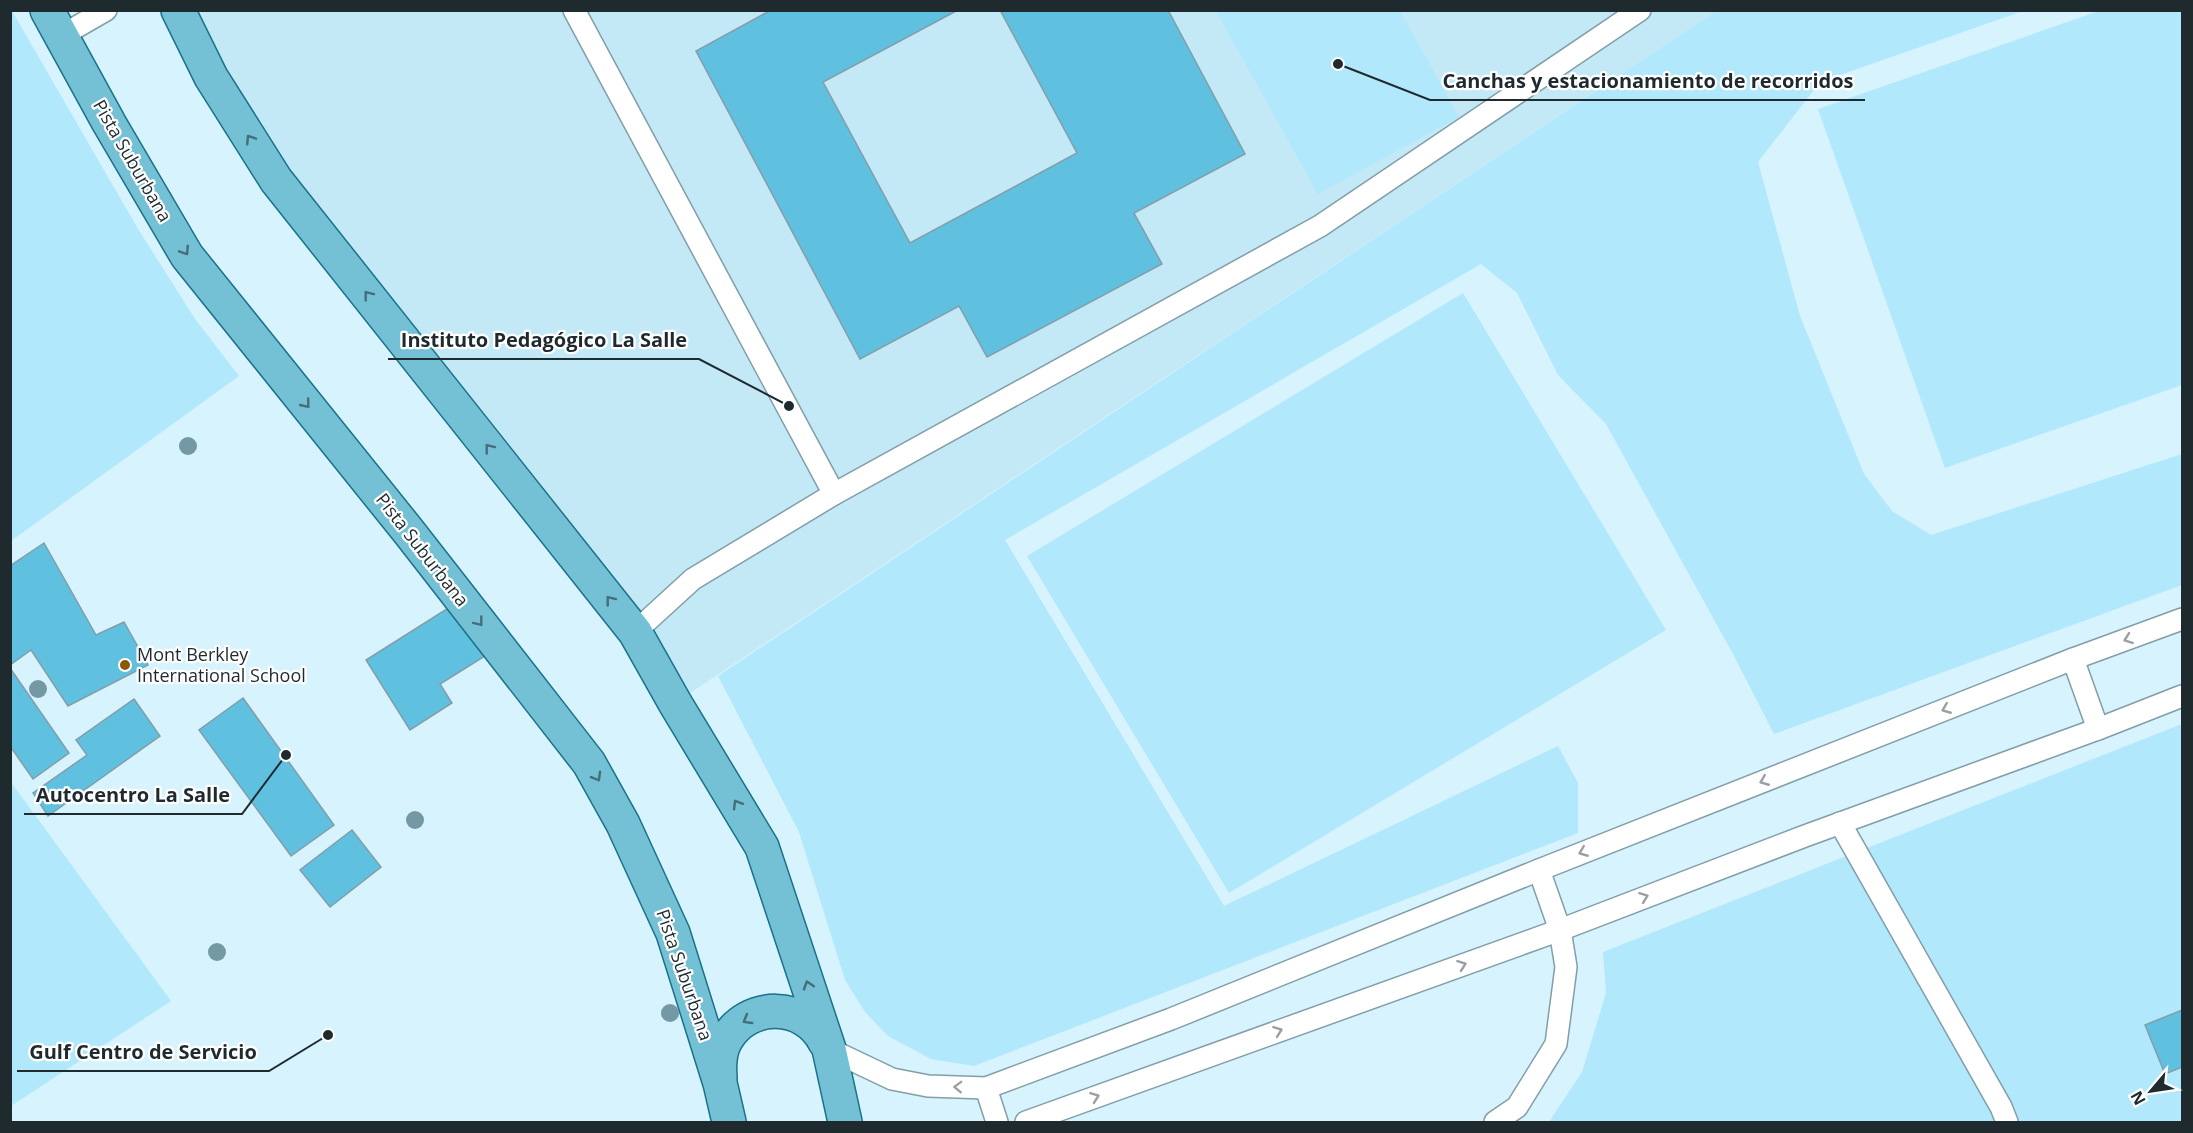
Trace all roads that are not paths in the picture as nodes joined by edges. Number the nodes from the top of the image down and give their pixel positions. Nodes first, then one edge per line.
1 (106, 10) edge
2 (178, 10) edge
3 (574, 10) edge
4 (1640, 10) edge
5 (54, 23) edge
6 (834, 494) junction
7 (2182, 619) edge
8 (635, 632) junction
9 (2073, 659) junction
10 (2182, 696) edge
11 (2098, 729) junction
12 (1840, 823) junction
13 (1539, 870) junction
14 (1560, 930) junction
15 (829, 1049) junction
16 (720, 1083) junction
17 (986, 1088) junction
18 (729, 1122) edge
19 (844, 1122) edge
20 (997, 1122) edge
21 (1026, 1122) edge
22 (1495, 1122) edge
23 (2007, 1122) edge

1 - 5 lane
8 -> 2 main road
3 - 6 lane
4 - 6 lane
5 -> 16 main road, Pista Suburbana
6 - 8 lane
7 -> 9 lane
15 -> 8 main road
9 - 11 lane
9 -> 13 lane
10 - 11 lane
11 - 12 lane
14 -> 12 lane
12 - 23 lane
13 - 14 lane
13 - 17 lane
21 -> 14 lane
14 - 22 lane
15 -> 16 main road
17 -> 15 lane
15 - 19 main road
16 - 18 main road, Pista Suburbana
17 - 20 lane

